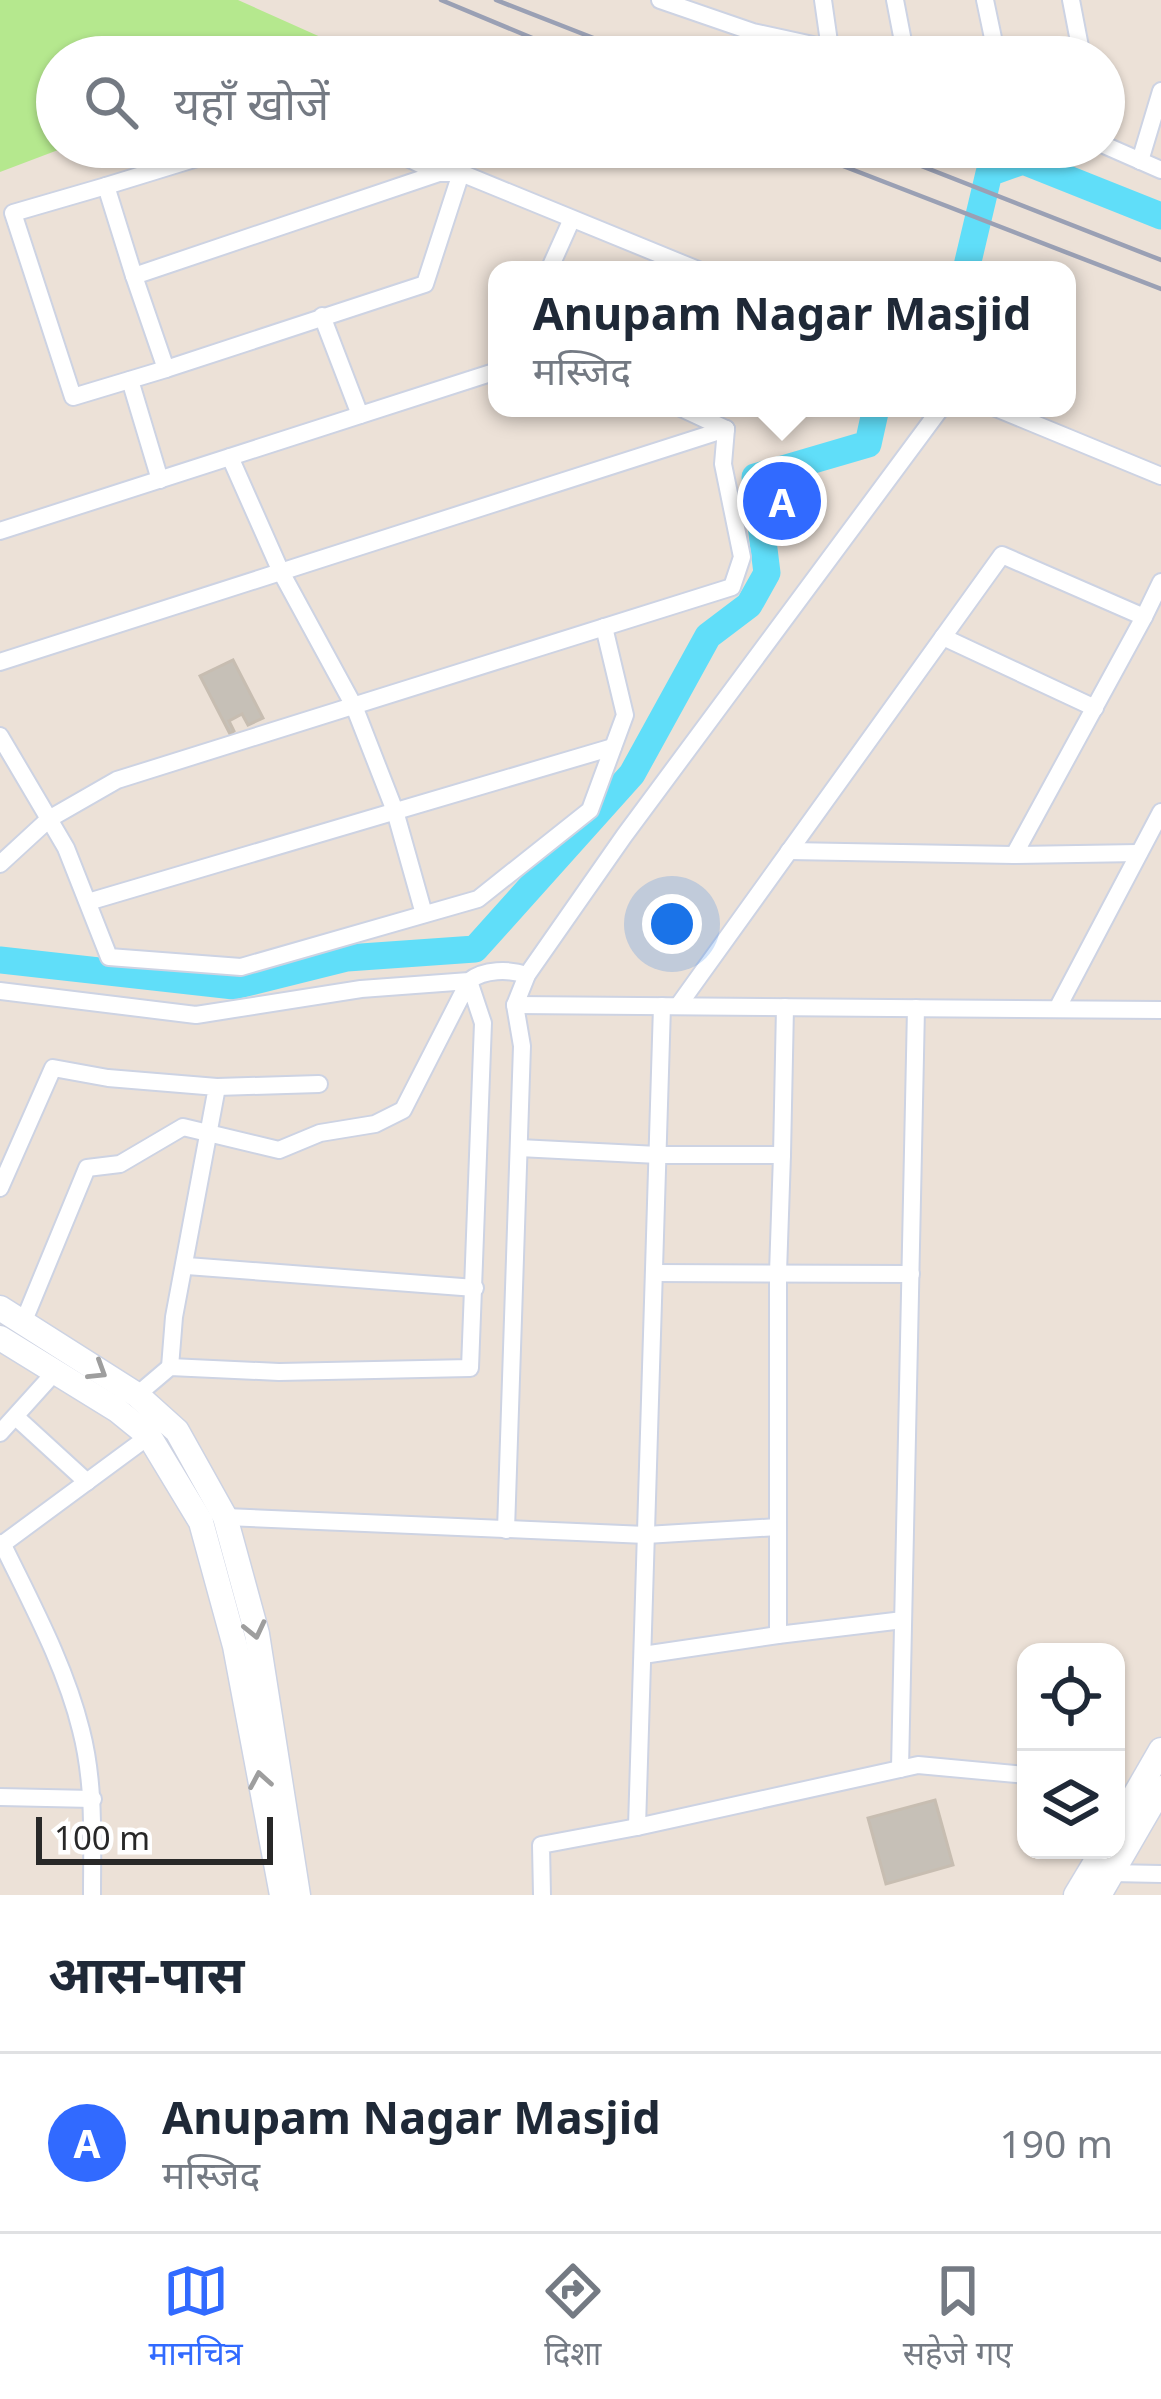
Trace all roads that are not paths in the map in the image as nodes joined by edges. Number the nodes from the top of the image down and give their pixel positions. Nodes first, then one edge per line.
1 (660, 0) edge
2 (823, 0) edge
3 (896, 0) edge
4 (985, 0) edge
5 (1071, 0) edge
6 (771, 36) edge
7 (828, 36) edge
8 (902, 36) edge
9 (993, 36) edge
10 (1078, 36) edge
11 (1161, 91) edge
12 (1125, 154) edge
13 (1140, 161) junction
14 (165, 168) edge
15 (430, 168) edge
16 (1161, 170) edge
17 (439, 172) junction
18 (461, 173) junction
19 (106, 186) junction
20 (572, 221) junction
21 (553, 261) edge
22 (675, 261) edge
23 (134, 276) junction
24 (322, 316) junction
25 (166, 369) junction
26 (488, 374) edge
27 (130, 380) junction
28 (360, 415) junction
29 (700, 417) edge
30 (933, 417) edge
31 (1018, 417) edge
32 (726, 429) junction
33 (230, 457) junction
34 (1161, 476) edge
35 (160, 480) junction
36 (0, 531) edge
37 (281, 572) junction
38 (1161, 582) edge
39 (1144, 617) junction
40 (604, 627) junction
41 (943, 637) junction
42 (0, 662) edge
43 (354, 706) junction
44 (1095, 708) junction
45 (0, 736) edge
46 (613, 747) junction
47 (395, 812) junction
48 (1161, 812) edge
49 (49, 820) junction
50 (789, 851) junction
51 (1139, 854) junction
52 (1014, 855) junction
53 (0, 864) edge
54 (88, 902) junction
55 (424, 914) junction
56 (527, 975) junction
57 (469, 981) junction
58 (0, 992) edge
59 (514, 1005) junction
60 (670, 1006) junction
61 (785, 1007) junction
62 (916, 1008) junction
63 (1057, 1009) junction
64 (1161, 1010) edge
65 (319, 1084) dead end
66 (217, 1087) junction
67 (211, 1134) junction
68 (519, 1148) junction
69 (658, 1155) junction
70 (782, 1155) junction
71 (0, 1188) edge
72 (187, 1266) junction
73 (654, 1273) junction
74 (778, 1273) junction
75 (910, 1274) junction
76 (475, 1288) junction
77 (0, 1307) edge
78 (23, 1323) junction
79 (0, 1337) edge
80 (170, 1367) junction
81 (55, 1372) junction
82 (137, 1396) junction
83 (17, 1418) junction
84 (0, 1433) edge
85 (148, 1436) junction
86 (88, 1482) junction
87 (213, 1519) junction
88 (778, 1527) junction
89 (506, 1530) junction
90 (646, 1535) junction
91 (1, 1544) edge
92 (903, 1620) junction
93 (778, 1635) junction
94 (643, 1655) junction
95 (1161, 1750) edge
96 (899, 1769) junction
97 (1017, 1774) edge
98 (1139, 1786) edge
99 (0, 1797) edge
100 (93, 1798) junction
101 (637, 1827) junction
102 (1104, 1873) edge
103 (1161, 1874) edge
104 (92, 1895) edge
105 (282, 1895) edge
106 (298, 1895) edge
107 (542, 1895) edge
108 (1076, 1895) edge

1 - 6 street
2 - 7 street
3 - 8 street
4 - 9 street
5 - 10 street
11 - 13 street
12 - 13 street
13 - 16 street
14 - 19 street
15 - 17 street
17 - 18 street
17 - 23 street
18 - 20 street
18 - 24 street
19 - 23 street
19 - 27 street
20 - 21 street
20 - 22 street
23 - 25 street
24 - 25 street
24 - 28 street
25 - 27 street
26 - 28 street
27 - 35 street
28 - 33 street
29 - 32 street
30 - 56 street
31 - 34 street
32 - 37 street
32 - 40 street
33 - 35 street
33 - 37 street
35 - 36 street
37 - 42 street
37 - 43 street
38 - 39 street
39 - 41 street
39 - 44 street
40 - 43 street
40 - 46 street
41 - 44 street
41 - 50 street
43 - 47 street
43 - 49 street
44 - 52 street
45 - 49 street
46 - 47 street
46 - 55 street
47 - 54 street
47 - 55 street
48 - 51 street
49 - 53 street
49 - 54 street
50 - 52 street
50 - 60 street
51 - 52 street
51 - 63 street
54 - 55 street
56 - 57 street
56 - 59 street
57 - 58 street
57 - 67 street
57 - 76 street
59 - 60 street
59 - 68 street
60 - 61 street
60 - 69 street
61 - 62 street
61 - 70 street
62 - 63 street
62 - 75 street
63 - 64 street
65 - 66 street
66 - 67 street
66 - 71 street
67 - 72 street
67 - 78 street
68 - 69 street
68 - 89 street
69 - 70 street
69 - 73 street
70 - 74 street
72 - 76 street
72 - 80 street
73 - 74 street
73 - 90 street
74 - 75 street
74 - 88 street
75 - 92 street
76 - 80 street
77 - 78 street
78 -> 82 street
79 - 81 street
80 - 82 street
81 - 83 street
81 - 85 street
82 - 87 street
83 - 84 street
83 - 86 street
85 - 86 street
85 - 87 street
86 - 91 street
87 - 89 street
105 -> 87 street
87 -> 106 street
88 - 90 street
88 - 93 street
89 - 90 street
90 - 94 street
91 - 100 street
92 - 93 street
92 - 96 street
93 - 94 street
94 - 101 street
95 - 98 street
96 - 97 street
96 - 101 street
98 - 102 street
99 - 100 street
100 - 104 street
101 - 107 street
102 - 103 street
102 - 108 street

